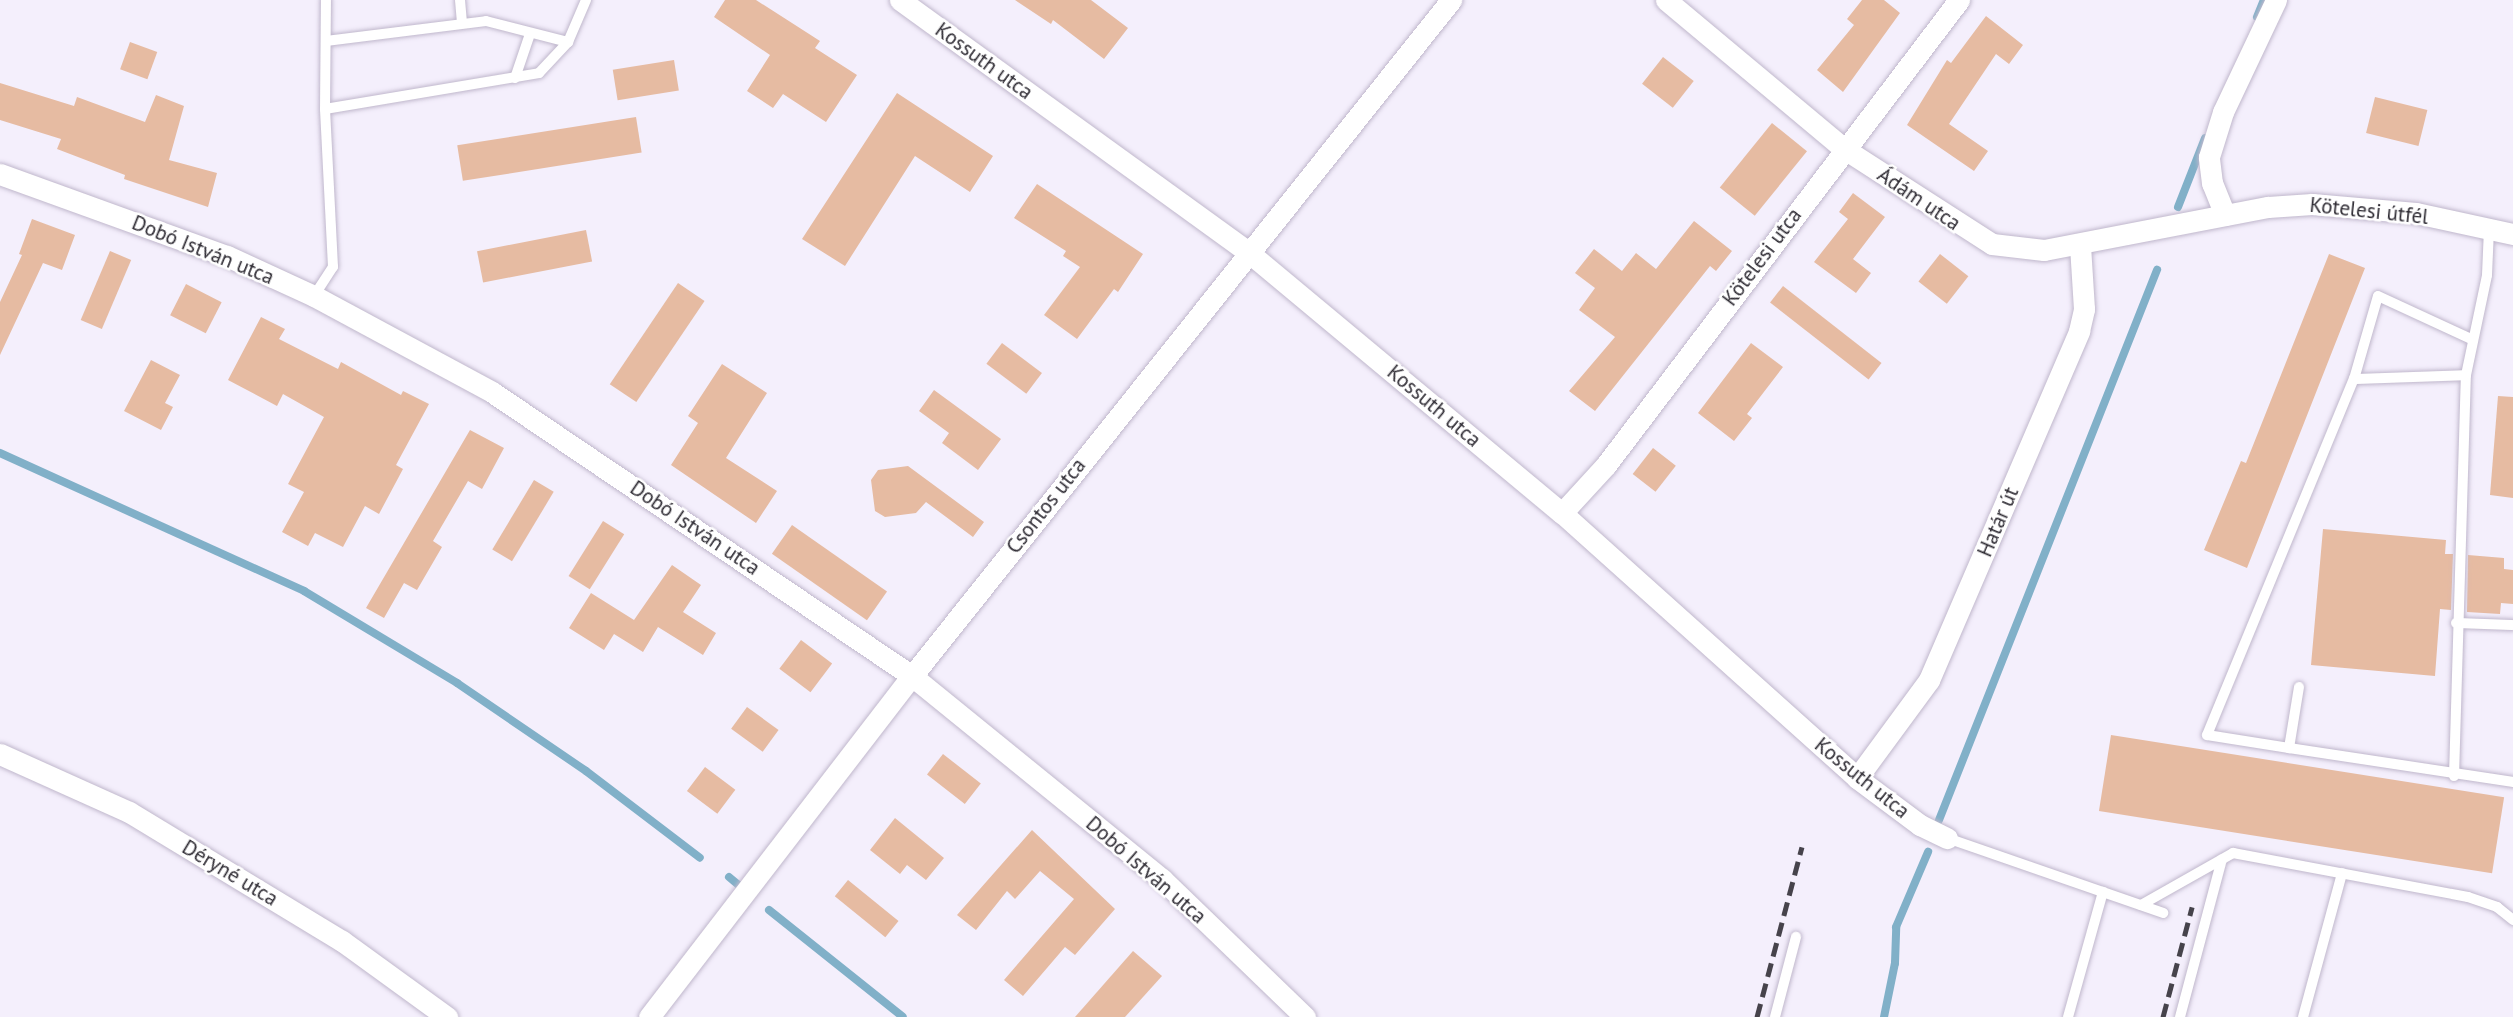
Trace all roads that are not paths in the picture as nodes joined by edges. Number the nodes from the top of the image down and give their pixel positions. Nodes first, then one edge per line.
1 (326, 0) edge
2 (460, 0) edge
3 (586, 0) edge
4 (900, 0) edge
5 (1451, 0) edge
6 (1667, 0) edge
7 (1959, 0) edge
8 (2276, 0) edge
9 (462, 22) junction
10 (530, 34) junction
11 (326, 41) junction
12 (568, 42) junction
13 (515, 78) junction
14 (325, 109) junction
15 (1843, 148) junction
16 (0, 174) edge
17 (2225, 215) junction
18 (2490, 229) junction
19 (2513, 234) edge
20 (2080, 245) junction
21 (1247, 251) junction
22 (314, 296) junction
23 (2471, 339) junction
24 (2466, 375) junction
25 (2354, 379) junction
26 (1562, 513) junction
27 (2456, 624) junction
28 (2513, 625) edge
29 (912, 676) junction
30 (2299, 687) dead end
31 (2290, 748) junction
32 (0, 754) edge
33 (2454, 776) junction
34 (1857, 778) junction
35 (2513, 782) edge
36 (1947, 838) joint
37 (2222, 859) junction
38 (2342, 873) junction
39 (2103, 892) junction
40 (2141, 905) junction
41 (2163, 913) dead end
42 (2513, 920) edge
43 (1796, 937) dead end
44 (447, 1017) edge
45 (649, 1017) edge
46 (1305, 1017) edge
47 (1775, 1017) edge
48 (2068, 1017) edge
49 (2179, 1017) edge
50 (2303, 1017) edge

1 - 11 lane
2 - 9 lane
3 - 12 lane
4 - 21 street, Kossuth utca
5 - 21 street, Csontos utca
6 - 15 street, Ádám utca
7 - 15 street, Kötelesi utca
8 - 17 street
9 - 10 lane
9 - 11 lane
10 - 12 lane
10 - 13 lane
11 - 14 lane
12 - 13 lane
13 - 14 lane
14 - 22 lane
15 - 20 street, Ádám utca
15 - 26 street, Kötelesi utca
16 - 22 street, Dobó István utca
17 - 18 street, Kötelesi útfél
17 - 20 street, Ádám utca
18 - 19 street, Kötelesi útfél
18 - 23 lane
20 - 34 street, Határ út
21 - 26 street, Kossuth utca
21 - 29 street, Csontos utca
22 - 29 street, Dobó István utca
23 - 24 lane
23 - 25 lane
24 - 25 lane
24 - 27 lane
25 - 31 lane
26 - 34 street, Kossuth utca
27 - 28 lane
27 - 33 lane
29 - 45 street, Csontos utca
29 - 46 street, Dobó István utca
30 - 31 lane
31 - 33 lane
32 - 44 street, Déryné utca
33 - 35 lane
34 - 36 street, Kossuth utca
36 - 39 lane
37 - 38 lane
37 - 40 lane
37 - 49 lane
38 - 42 lane
38 - 50 lane
39 - 40 lane
39 - 48 lane
40 - 41 lane
43 - 47 lane

